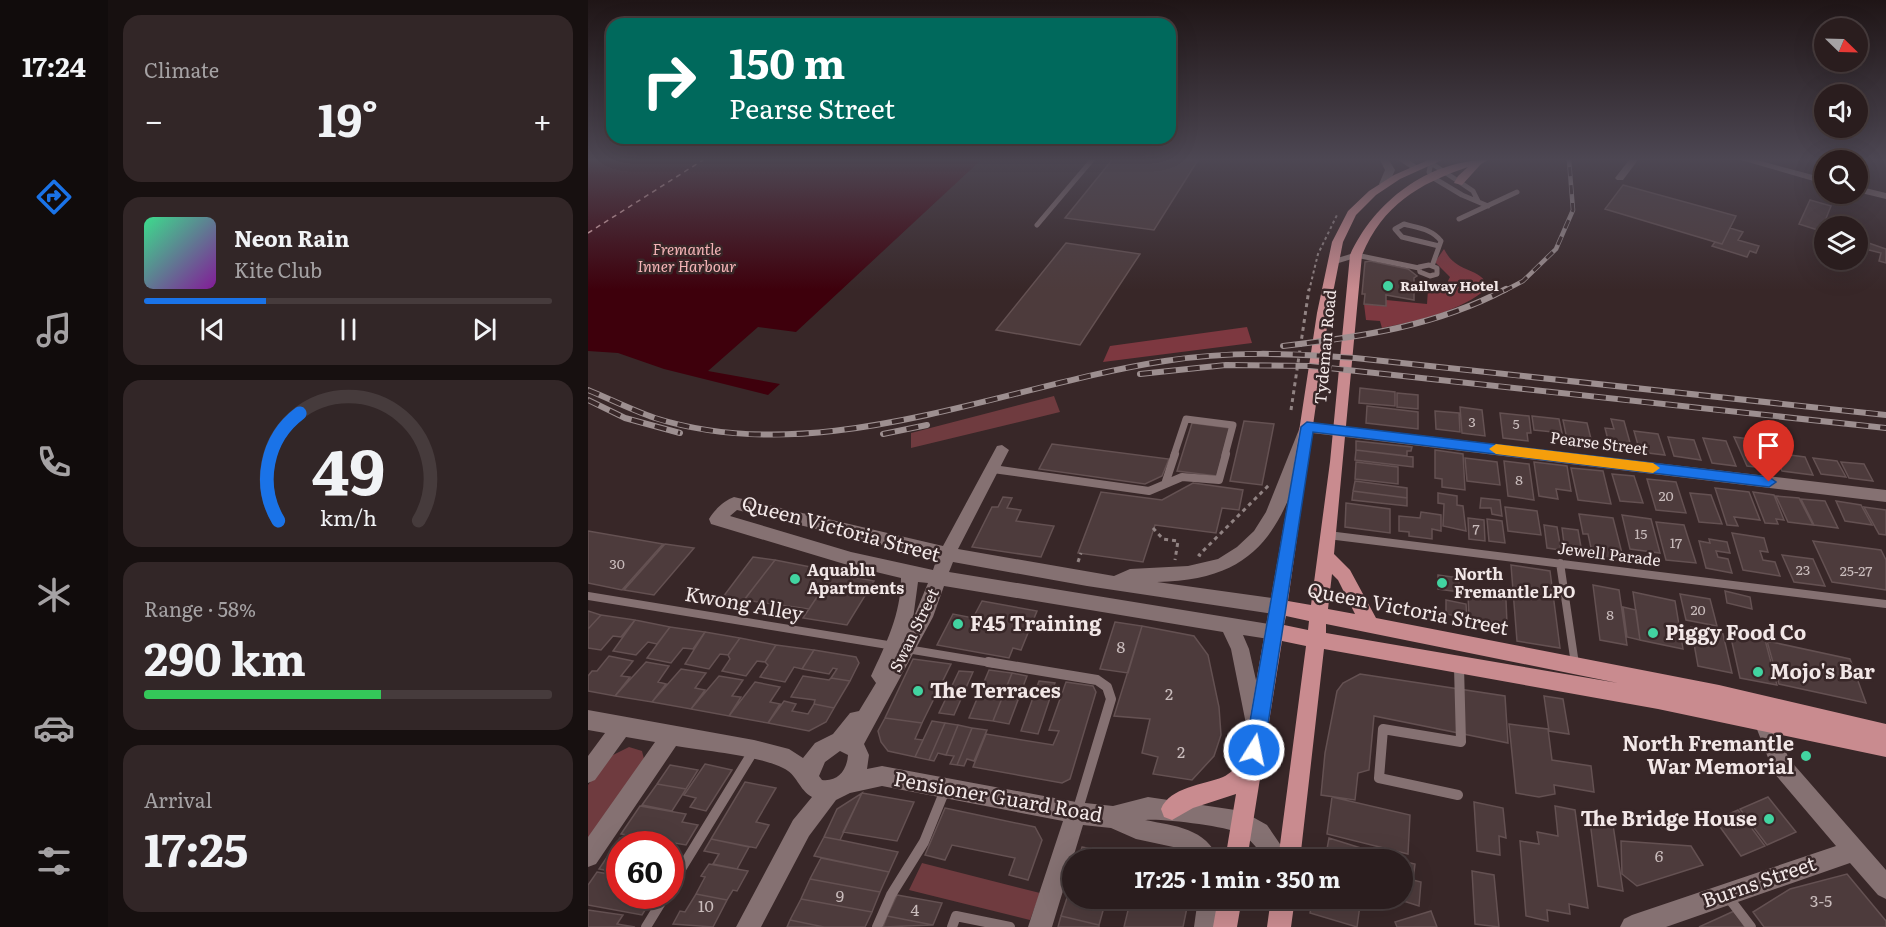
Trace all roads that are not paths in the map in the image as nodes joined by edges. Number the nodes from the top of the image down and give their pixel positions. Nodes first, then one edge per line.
1 (1055, 203) edge
2 (1361, 203) edge
3 (1383, 203) edge
4 (1391, 203) edge
5 (1483, 203) edge
6 (1494, 203) edge
7 (1488, 206) junction
8 (1379, 213) junction
9 (1459, 219) dead end
10 (1037, 225) dead end
11 (1439, 246) junction
12 (1356, 255) junction
13 (1332, 262) junction
14 (1432, 266) junction
15 (1419, 268) junction
16 (1307, 427) junction
17 (1340, 430) junction
18 (1002, 450) dead end
19 (993, 469) junction
20 (1166, 482) junction
21 (1886, 496) edge
22 (1328, 535) junction
23 (947, 554) junction
24 (1326, 555) junction
25 (1560, 563) junction
26 (909, 573) junction
27 (939, 579) junction
28 (1112, 582) junction
29 (588, 596) edge
30 (1886, 604) edge
31 (1280, 607) junction
32 (1319, 614) junction
33 (1369, 623) junction
34 (1229, 625) junction
35 (1276, 632) junction
36 (1316, 640) junction
37 (900, 648) junction
38 (1458, 667) junction
39 (1575, 667) junction
40 (1761, 711) junction
41 (588, 720) edge
42 (622, 726) junction
43 (1257, 732) junction
44 (1886, 734) edge
45 (672, 735) junction
46 (1886, 747) edge
47 (851, 749) junction
48 (754, 750) junction
49 (819, 752) junction
50 (789, 759) junction
51 (1251, 768) junction
52 (588, 773) edge
53 (882, 776) junction
54 (825, 784) junction
55 (946, 789) junction
56 (1458, 795) dead end
57 (1172, 809) junction
58 (1076, 813) junction
59 (1113, 817) junction
60 (1242, 822) junction
61 (1201, 849) edge
62 (1238, 849) edge
63 (1271, 849) edge
64 (1290, 849) edge
65 (1853, 851) junction
66 (588, 856) edge
67 (684, 864) edge
68 (1886, 887) edge
69 (1726, 894) junction
70 (657, 909) edge
71 (1208, 909) edge
72 (1228, 909) edge
73 (1281, 909) edge
74 (646, 927) edge
75 (748, 927) edge
76 (877, 927) edge
77 (952, 927) edge
78 (1010, 927) edge
79 (1040, 927) edge
80 (1206, 927) edge
81 (1225, 927) edge
82 (1279, 927) edge
83 (1632, 927) edge
84 (1751, 927) edge

1 - 10 lane
2 - 13 main road, Tydeman Road
3 - 8 main road
4 - 8 main road, Tydeman Road
5 - 7 lane
6 - 7 lane
7 - 9 lane
8 - 12 main road, Tydeman Road
11 - 11 lane
11 - 14 lane
12 - 13 lane
12 - 15 lane
12 - 17 main road, Tydeman Road
13 - 16 main road, Tydeman Road
14 - 15 lane
14 - 15 lane
16 - 17 street, Pearse Street
16 - 28 street
16 - 31 main road, Tydeman Road
17 - 21 street, Pearse Street
17 - 22 main road, Tydeman Road
18 - 19 street, Swan Street
19 - 20 lane
19 - 23 street, Swan Street
20 - 20 lane
22 - 24 main road, Tydeman Road
22 - 25 lane, Jewell Parade
23 - 26 street, Queen Victoria Street
23 - 27 street, Swan Street
23 - 28 street, Queen Victoria Street
24 - 32 main road, Tydeman Road
24 - 33 main road
25 - 30 lane, Jewell Parade
25 - 39 lane
26 - 27 street, Queen Victoria Street
26 - 37 street, Swan Street
27 - 34 street, Queen Victoria Street
27 - 37 street, Swan Street
28 - 31 street, Queen Victoria Street
29 - 37 lane, Kwong Alley
31 - 32 main road, Queen Victoria Street
31 - 35 main road, Tydeman Road
32 - 33 main road, Queen Victoria Street
32 - 36 main road, Tydeman Road
33 - 39 main road, Queen Victoria Street
34 - 35 street, Queen Victoria Street
34 - 43 street
35 - 36 main road, Queen Victoria Street
35 - 43 main road, Tydeman Road
36 - 38 main road, Queen Victoria Street
36 - 64 main road, Tydeman Road
37 - 47 street, Swan Street
37 - 58 lane, Kwong Alley
38 - 40 main road, Queen Victoria Street
38 - 56 lane
39 - 40 main road, Queen Victoria Street
40 - 44 main road, Queen Victoria Street
40 - 46 main road, Queen Victoria Street
40 - 65 street
41 - 42 street
42 - 45 street
42 - 52 street
43 - 51 main road, Tydeman Road
45 - 48 street
45 - 66 street
47 - 49 street
47 - 53 street, Pensioner Guard Road
47 - 54 street, Swan Street
48 - 50 street
48 - 67 lane
49 - 50 street
49 - 54 street
50 - 54 street
51 - 57 main road
51 - 60 main road, Tydeman Road
53 - 54 street, Pensioner Guard Road
53 - 55 street, Pensioner Guard Road
54 - 75 street
55 - 58 street, Pensioner Guard Road
55 - 76 lane
57 - 59 street, Pensioner Guard Road
57 - 60 street, Pensioner Guard Road
58 - 59 street, Pensioner Guard Road
58 - 79 street
59 - 61 street, Pensioner Guard Road
60 - 62 main road, Tydeman Road
60 - 63 street, Pensioner Guard Road
65 - 68 street
65 - 69 street, Burns Street
69 - 83 street, Burns Street
69 - 84 lane
70 - 74 lane
71 - 80 street
72 - 81 main road
73 - 82 main road
77 - 78 lane

